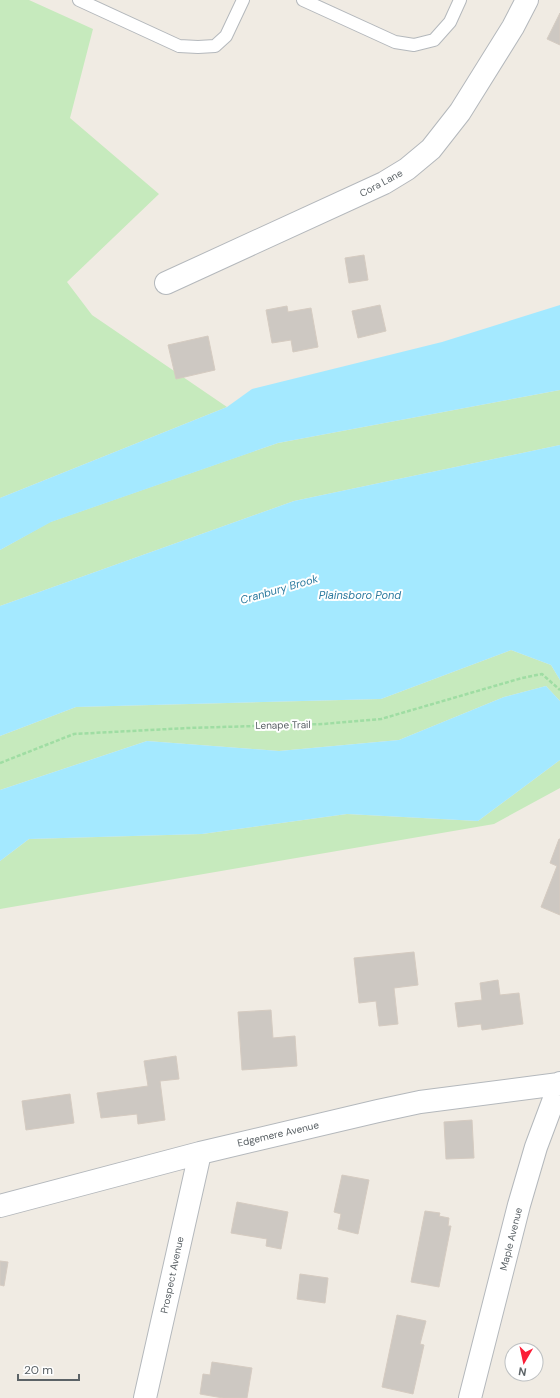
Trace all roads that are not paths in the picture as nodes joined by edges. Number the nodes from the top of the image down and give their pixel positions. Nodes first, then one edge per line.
1 (79, 0) edge
2 (244, 0) edge
3 (303, 0) edge
4 (460, 0) edge
5 (527, 0) edge
6 (166, 283) dead end
7 (560, 1083) edge
8 (200, 1153) junction
9 (0, 1206) edge
10 (145, 1398) edge
11 (470, 1398) edge

1 - 2 lane
3 - 4 lane
5 - 6 street, Cora Lane
7 - 8 street, Edgemere Avenue
7 - 11 street, Maple Avenue
8 - 9 street, Edgemere Avenue
8 - 10 street, Prospect Avenue

